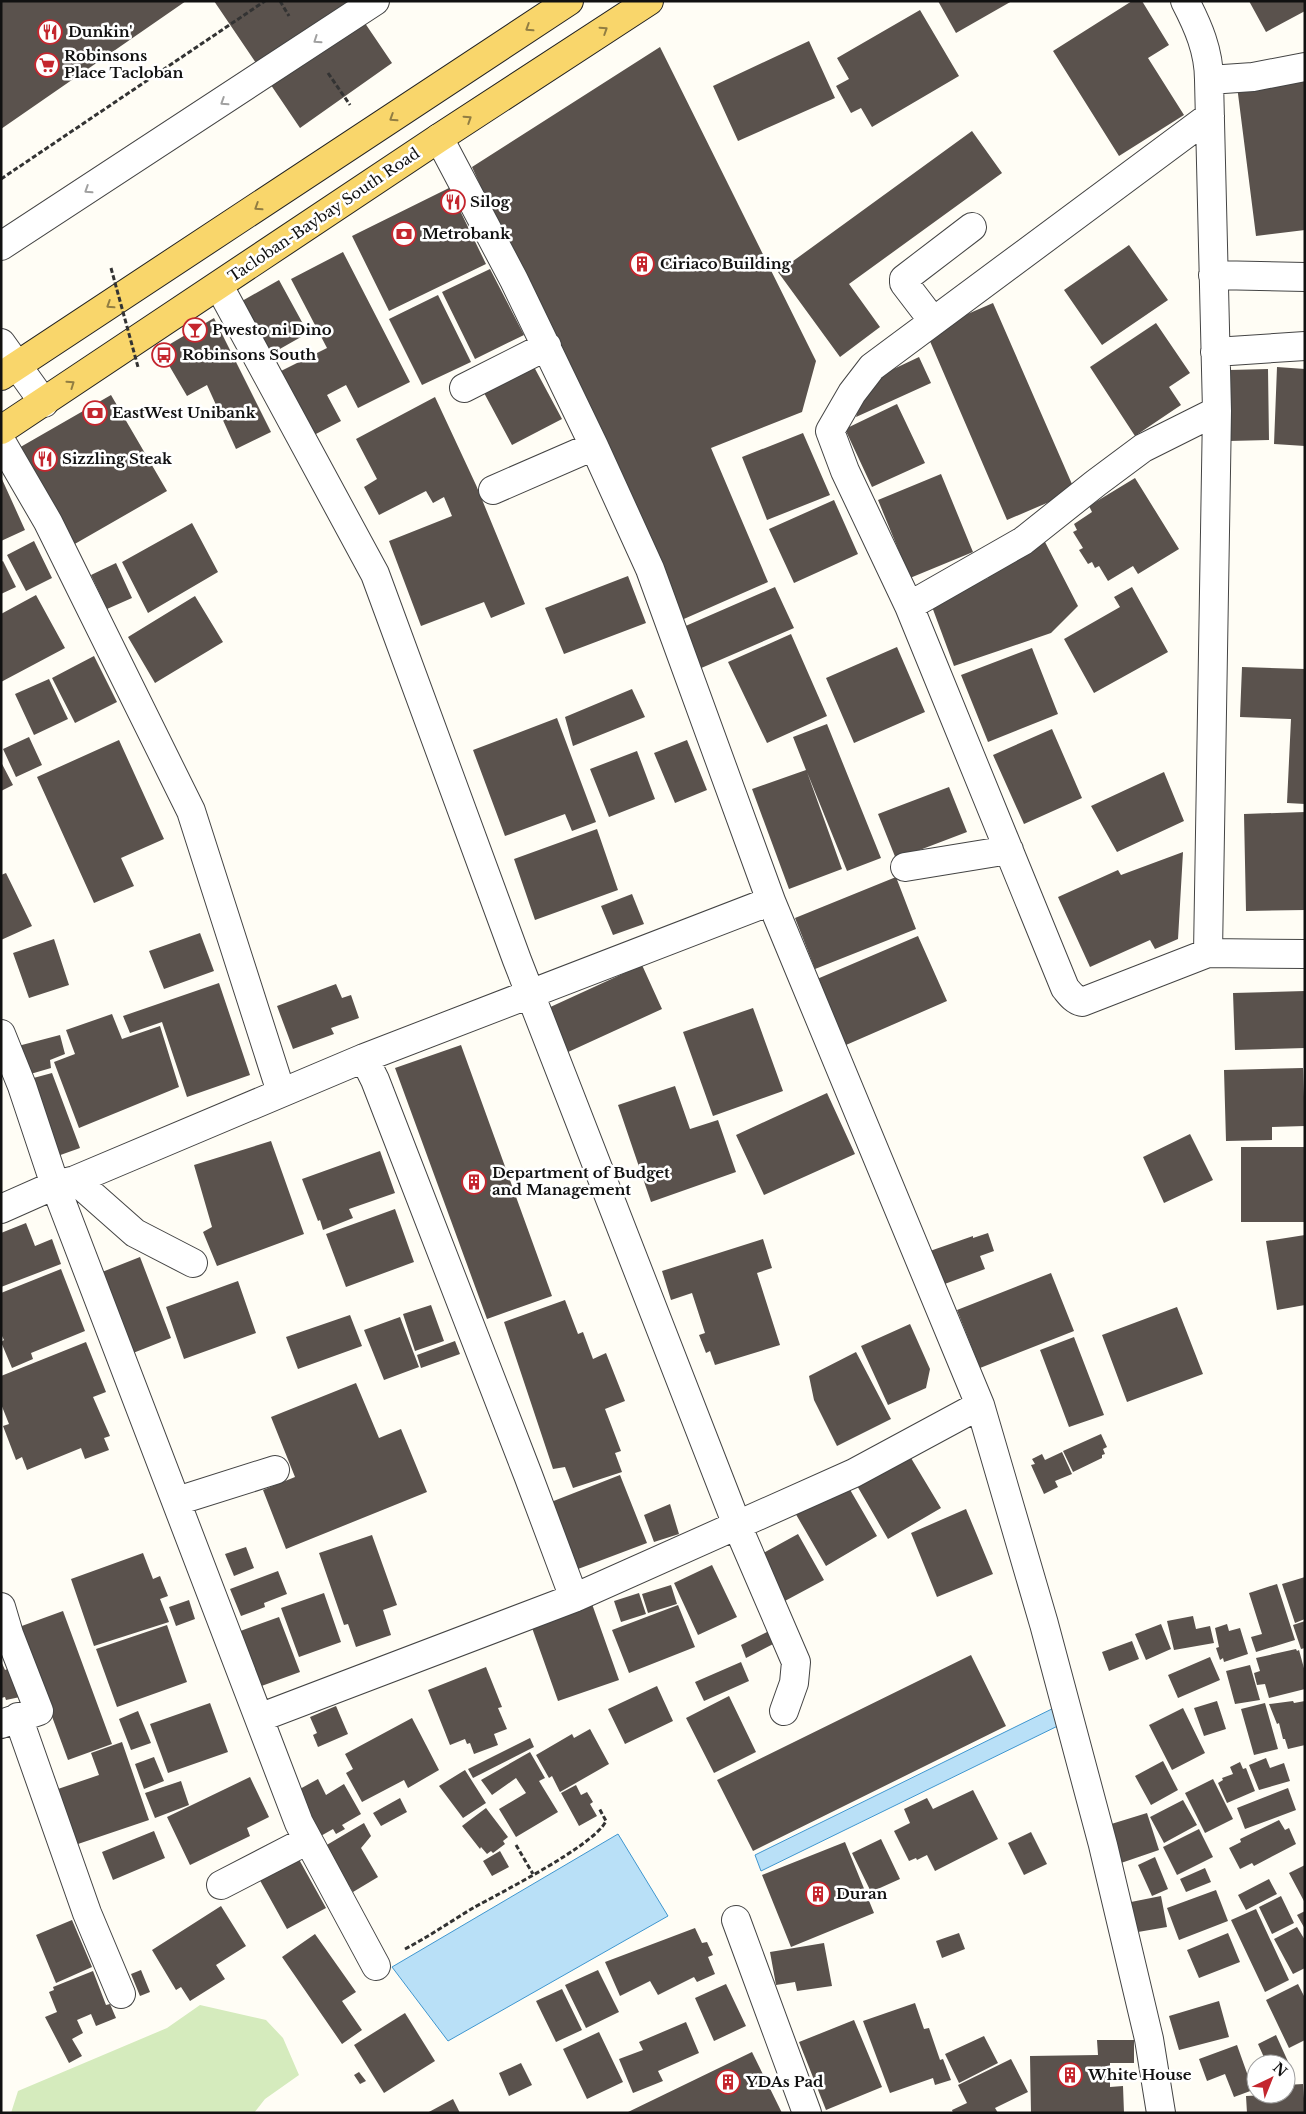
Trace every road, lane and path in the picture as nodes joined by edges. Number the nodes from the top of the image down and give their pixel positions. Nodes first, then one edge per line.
1 (265, 1) edge
2 (375, 1) edge
3 (569, 1) edge
4 (649, 1) edge
5 (1184, 1) edge
6 (1305, 67) edge
7 (1209, 80) junction
8 (345, 96) dead end
9 (350, 105) dead end
10 (1210, 116) junction
11 (439, 138) junction
12 (1, 179) edge
13 (972, 228) dead end
14 (1, 246) edge
15 (111, 268) dead end
16 (1213, 275) junction
17 (1305, 277) edge
18 (218, 286) junction
19 (933, 321) junction
20 (1, 343) edge
21 (547, 346) junction
22 (1305, 346) edge
23 (1215, 352) junction
24 (138, 366) dead end
25 (9, 371) edge
26 (464, 388) dead end
27 (44, 403) junction
28 (1218, 411) junction
29 (1, 430) edge
30 (1, 441) edge
31 (594, 446) junction
32 (493, 490) dead end
33 (908, 606) junction
34 (1009, 850) junction
35 (905, 867) dead end
36 (771, 901) junction
37 (1208, 952) junction
38 (1305, 954) edge
39 (531, 992) junction
40 (1, 1034) edge
41 (364, 1058) junction
42 (280, 1092) junction
43 (65, 1183) junction
44 (1, 1210) edge
45 (193, 1264) dead end
46 (980, 1405) junction
47 (275, 1470) dead end
48 (177, 1501) junction
49 (737, 1525) junction
50 (574, 1598) junction
51 (1, 1607) edge
52 (784, 1711) dead end
53 (259, 1718) junction
54 (10, 1720) edge
55 (599, 1808) dead end
56 (308, 1840) junction
57 (516, 1845) dead end
58 (533, 1874) junction
59 (221, 1885) dead end
60 (736, 1920) dead end
61 (375, 1963) joint
62 (122, 1994) dead end
63 (807, 2113) edge
64 (1161, 2113) edge

1 - 12 path
2 -> 14 street
3 -> 25 main road
11 -> 4 main road, Tacloban-Baybay South Road
5 - 7 street
6 - 7 street
7 - 10 street
8 - 9 path
10 - 16 street
10 - 19 street
11 - 18 main road, Tacloban-Baybay South Road
11 - 21 street
13 - 19 street
15 - 24 path, bridge
16 - 17 street
16 - 23 street
27 -> 18 main road, Tacloban-Baybay South Road
18 - 39 street
19 - 33 street
20 - 25 street
21 - 26 street
21 - 31 street
22 - 23 street
23 - 28 street
25 - 27 street
27 - 29 main road, Tacloban-Baybay South Road
28 - 33 street
28 - 37 street
30 - 42 street
31 - 32 street
31 - 36 street
33 - 34 street
34 - 35 street
34 - 37 street
36 - 39 street
36 - 46 street
37 - 38 street
39 - 41 street
39 - 49 street
40 - 43 street
41 - 42 street
41 - 50 street
42 - 43 street
43 - 44 street
43 - 45 street
43 - 48 street
46 - 49 street
46 - 64 street
47 - 48 street
48 - 53 street
49 - 50 street
49 - 52 street
50 - 53 street
51 - 54 street
53 - 56 street
54 - 62 street
55 - 58 path
56 - 59 street
56 - 61 street
57 - 58 path
58 - 61 path
60 - 63 street

